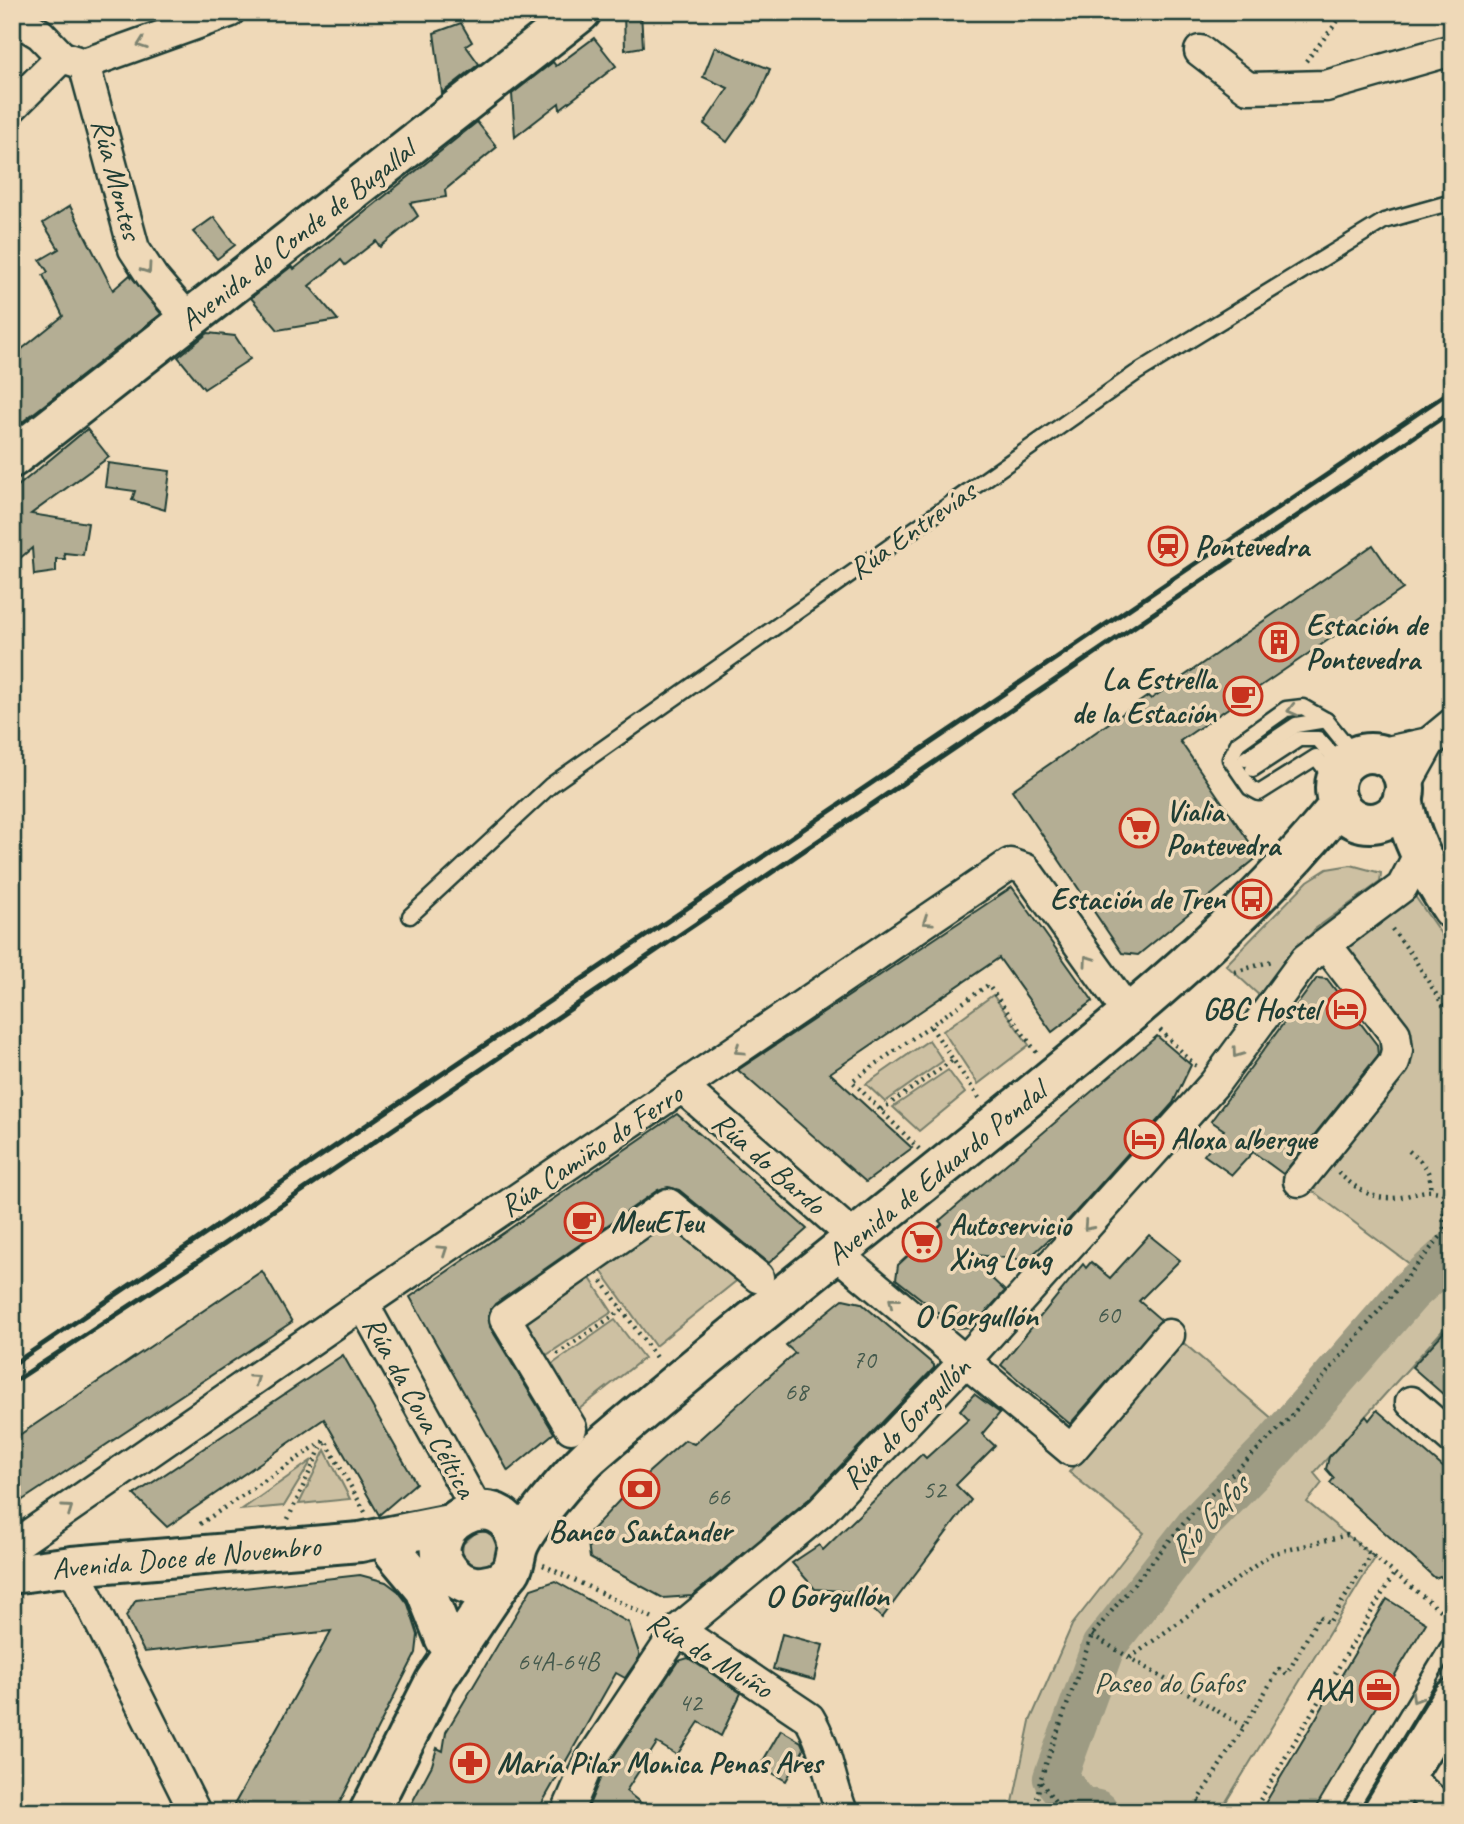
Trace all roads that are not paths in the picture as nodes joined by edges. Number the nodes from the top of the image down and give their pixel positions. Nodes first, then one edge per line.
1 (229, 12) edge
2 (581, 12) edge
3 (12, 17) edge
4 (1452, 50) edge
5 (1200, 51) dead end
6 (73, 61) junction
7 (12, 107) edge
8 (1452, 202) edge
9 (189, 320) junction
10 (12, 458) edge
11 (1326, 720) junction
12 (1441, 734) edge
13 (1357, 787) junction
14 (1404, 792) junction
15 (1422, 864) junction
16 (1452, 909) edge
17 (410, 916) dead end
18 (1326, 944) junction
19 (1144, 1022) junction
20 (683, 1088) junction
21 (1299, 1181) dead end
22 (846, 1245) junction
23 (758, 1277) dead end
24 (363, 1304) junction
25 (1169, 1335) dead end
26 (964, 1362) junction
27 (1410, 1402) dead end
28 (571, 1428) dead end
29 (1452, 1438) edge
30 (567, 1479) junction
31 (474, 1516) junction
32 (378, 1544) junction
33 (12, 1548) edge
34 (514, 1559) junction
35 (72, 1566) junction
36 (451, 1572) junction
37 (12, 1574) edge
38 (678, 1630) junction
39 (445, 1640) junction
40 (1452, 1640) edge
41 (435, 1681) junction
42 (1452, 1699) edge
43 (1405, 1776) junction
44 (195, 1812) edge
45 (369, 1812) edge
46 (567, 1812) edge
47 (842, 1812) edge
48 (1348, 1812) edge
49 (1383, 1812) edge
50 (1446, 1812) edge

1 -> 6 street
2 - 9 main road, Avenida do Conde de Bugallal
3 - 6 street, Rúa Montes
4 - 5 street
6 - 7 street
6 -> 9 street, Rúa Montes
8 - 17 lane, Rúa Entrevías
9 - 10 main road, Avenida do Conde de Bugallal
11 - 13 lane
11 - 13 lane
11 -> 13 lane
12 - 13 street
12 - 14 street
13 - 14 main road, Avenida de Eduardo Pondal
13 - 14 main road
13 - 15 main road
13 - 19 main road, Avenida de Eduardo Pondal
14 - 15 main road
15 - 16 main road
15 - 18 street, Rúa do Gorgullón
18 - 21 street
18 -> 26 street, Rúa do Gorgullón
19 -> 20 street, Rúa Camiño do Ferro
19 - 22 main road, Avenida de Eduardo Pondal
20 - 22 street, Rúa do Bardo
24 -> 20 street, Rúa Camiño do Ferro
26 -> 22 street, Rúa do Bardo
22 - 30 main road, Avenida de Eduardo Pondal
23 - 28 street
24 - 31 street, Rúa da Cova Céltica
33 -> 24 street, Rúa Camiño do Ferro
25 - 26 street, Rúa do Bardo
26 - 38 street, Rúa do Gorgullón
27 - 29 street
30 - 31 main road, Avenida de Eduardo Pondal
30 - 34 main road, Avenida de Eduardo Pondal
31 - 32 main road, Avenida Doce de Novembro
31 - 34 main road
31 - 36 main road
32 - 35 main road, Avenida Doce de Novembro
32 - 36 main road, Avenida Doce de Novembro
32 - 39 main road
34 - 36 main road
34 - 41 main road, Avenida de Eduardo Pondal
35 - 37 main road, Avenida Doce de Novembro
35 - 44 street
36 - 39 main road, Avenida de Eduardo Pondal
38 - 46 street, Rúa do Gorgullón
38 - 47 street, Rúa do Muíño
39 - 41 main road, Avenida de Eduardo Pondal
40 -> 48 lane
41 - 45 main road, Avenida de Eduardo Pondal
42 - 43 main road
43 - 49 main road
43 - 50 street

